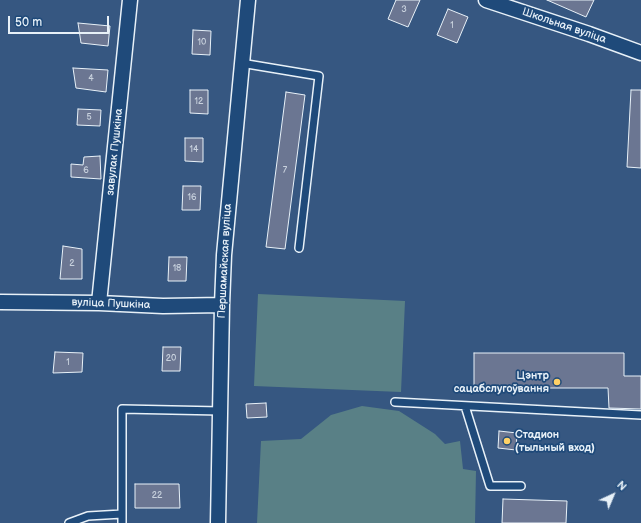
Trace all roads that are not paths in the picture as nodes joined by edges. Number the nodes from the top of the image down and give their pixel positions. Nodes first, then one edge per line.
1 (130, 0) edge
2 (248, 0) edge
3 (486, 0) edge
4 (641, 53) edge
5 (241, 63) junction
6 (299, 248) dead end
7 (0, 302) edge
8 (99, 303) junction
9 (222, 305) junction
10 (395, 402) dead end
11 (465, 406) junction
12 (221, 411) junction
13 (641, 415) edge
14 (521, 486) dead end
15 (122, 514) junction
16 (69, 523) edge
17 (122, 523) edge
18 (218, 523) edge

1 - 8 street, завулак Пушкіна
2 - 5 street, Першамайская вуліца
3 - 4 street, Школьная вуліца
5 - 6 lane
5 - 9 street, Першамайская вуліца
7 - 8 street, вуліца Пушкіна
8 - 9 street, вуліца Пушкіна
9 - 12 street, Першамайская вуліца
10 - 11 lane
11 - 13 lane
11 - 14 lane
12 - 15 lane
12 - 18 street, Першамайская вуліца
15 - 16 lane
15 - 17 lane

